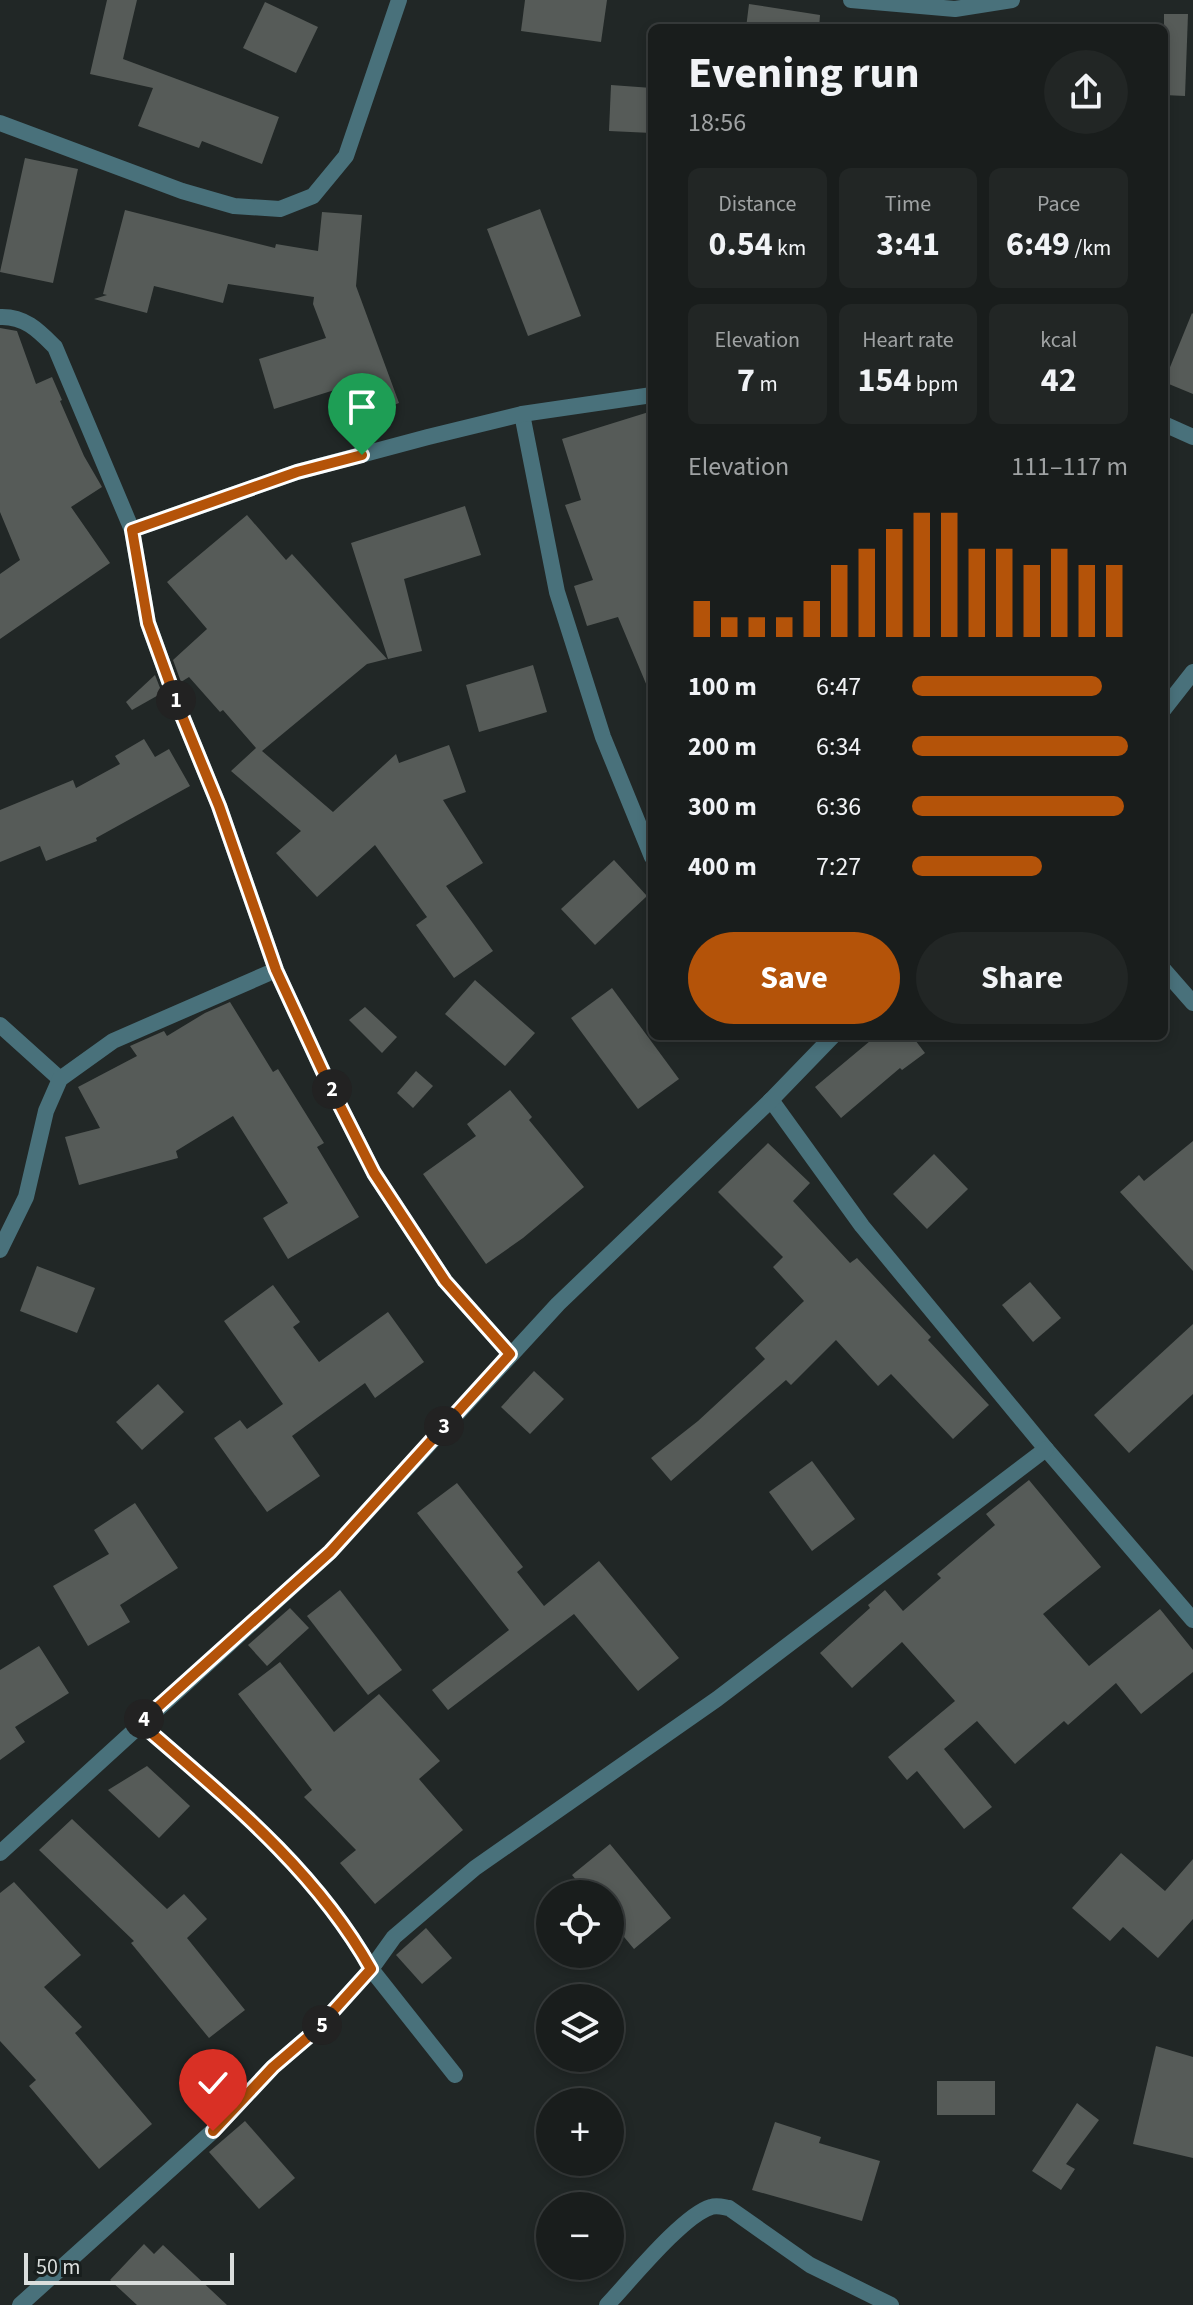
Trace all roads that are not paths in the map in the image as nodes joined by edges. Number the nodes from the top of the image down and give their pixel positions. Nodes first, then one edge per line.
1 (399, 0) edge
2 (851, 0) edge
3 (1012, 0) edge
4 (0, 123) edge
5 (0, 317) edge
6 (648, 396) edge
7 (522, 414) junction
8 (1168, 426) edge
9 (1193, 437) edge
10 (132, 530) junction
11 (1193, 672) edge
12 (1168, 704) edge
13 (648, 847) edge
14 (276, 970) junction
15 (1168, 975) edge
16 (1193, 1003) edge
17 (0, 1025) edge
18 (829, 1040) edge
19 (60, 1079) junction
20 (771, 1100) junction
21 (0, 1250) edge
22 (510, 1354) junction
23 (1046, 1449) junction
24 (1193, 1620) edge
25 (140, 1723) junction
26 (0, 1853) edge
27 (371, 1969) junction
28 (455, 2075) dead end
29 (20, 2305) edge
30 (607, 2305) edge
31 (891, 2305) edge

1 - 4 street
2 - 3 street
5 - 10 street
6 - 7 street
7 - 10 street
7 - 13 street
8 - 9 street
10 - 14 street
11 - 12 street
14 - 19 street
14 - 22 street
15 - 16 street
17 - 19 street
18 - 20 street
19 - 21 street
20 - 22 street
20 - 23 street
22 - 25 street
23 - 24 street
23 - 27 street
25 - 26 street
25 - 27 street
27 - 28 street
27 - 29 street
30 - 31 street

